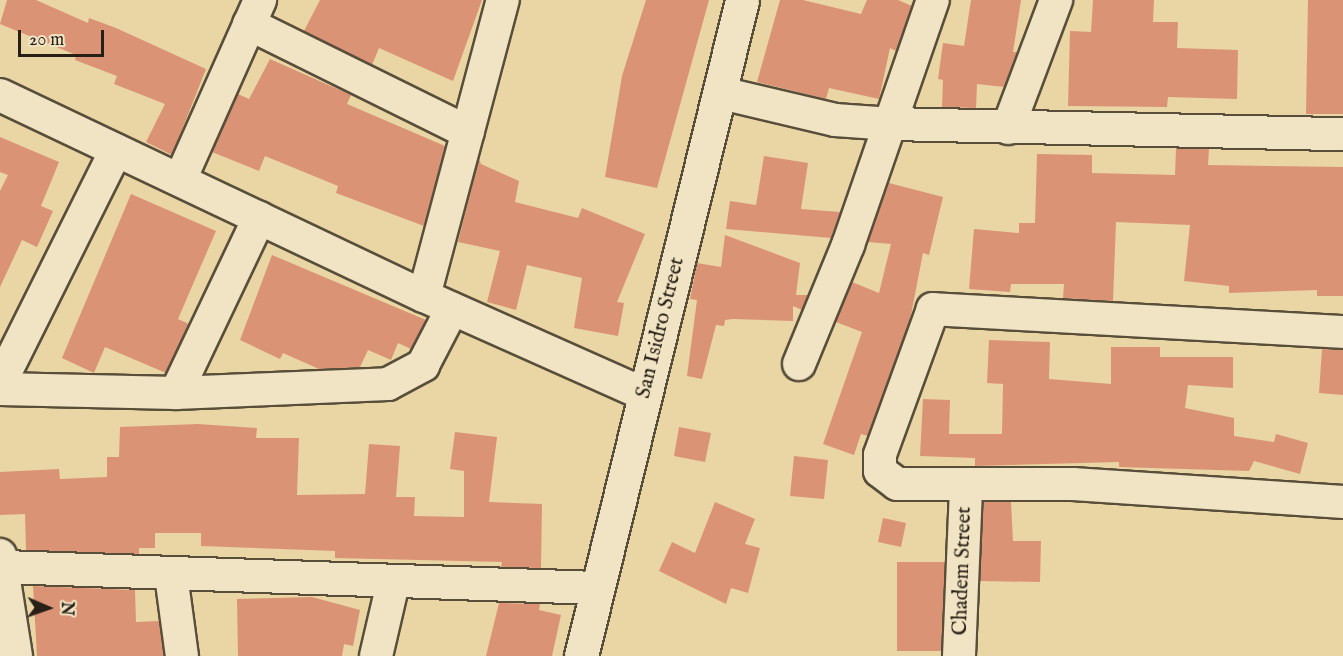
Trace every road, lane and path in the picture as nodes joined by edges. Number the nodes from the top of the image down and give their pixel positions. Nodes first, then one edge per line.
1 (503, 0) edge
2 (742, 0) edge
3 (933, 0) edge
4 (1056, 0) edge
5 (255, 12) edge
6 (721, 93) junction
7 (0, 95) edge
8 (892, 124) junction
9 (1008, 128) junction
10 (468, 132) junction
11 (1343, 134) edge
12 (116, 150) junction
13 (180, 180) junction
14 (259, 218) junction
15 (424, 296) junction
16 (452, 309) junction
17 (1343, 332) edge
18 (799, 364) dead end
19 (0, 383) edge
20 (0, 389) edge
21 (176, 393) junction
22 (644, 394) junction
23 (966, 486) junction
24 (1343, 502) edge
25 (2, 561) edge
26 (171, 575) junction
27 (393, 584) junction
28 (597, 588) junction
29 (16, 656) edge
30 (182, 656) edge
31 (376, 656) edge
32 (581, 656) edge
33 (960, 656) edge

1 - 10 street
2 - 6 street, San Isidro Street
3 - 8 street
4 - 9 street
5 - 10 street
5 - 13 street
6 - 8 street
6 - 22 street, San Isidro Street
7 - 12 street
8 - 9 street
8 - 18 street
9 - 11 street
10 - 15 street
12 - 13 street
12 - 19 street
13 - 14 street
14 - 15 street
14 - 21 street
15 - 16 street
16 - 21 street
16 - 22 street
17 - 23 street
20 - 21 street
22 - 28 street, San Isidro Street
23 - 24 street
23 - 33 street, Chadem Street
25 - 26 street
25 - 29 street
26 - 27 street
26 - 30 street
27 - 28 street
27 - 31 street
28 - 32 street, San Isidro Street

